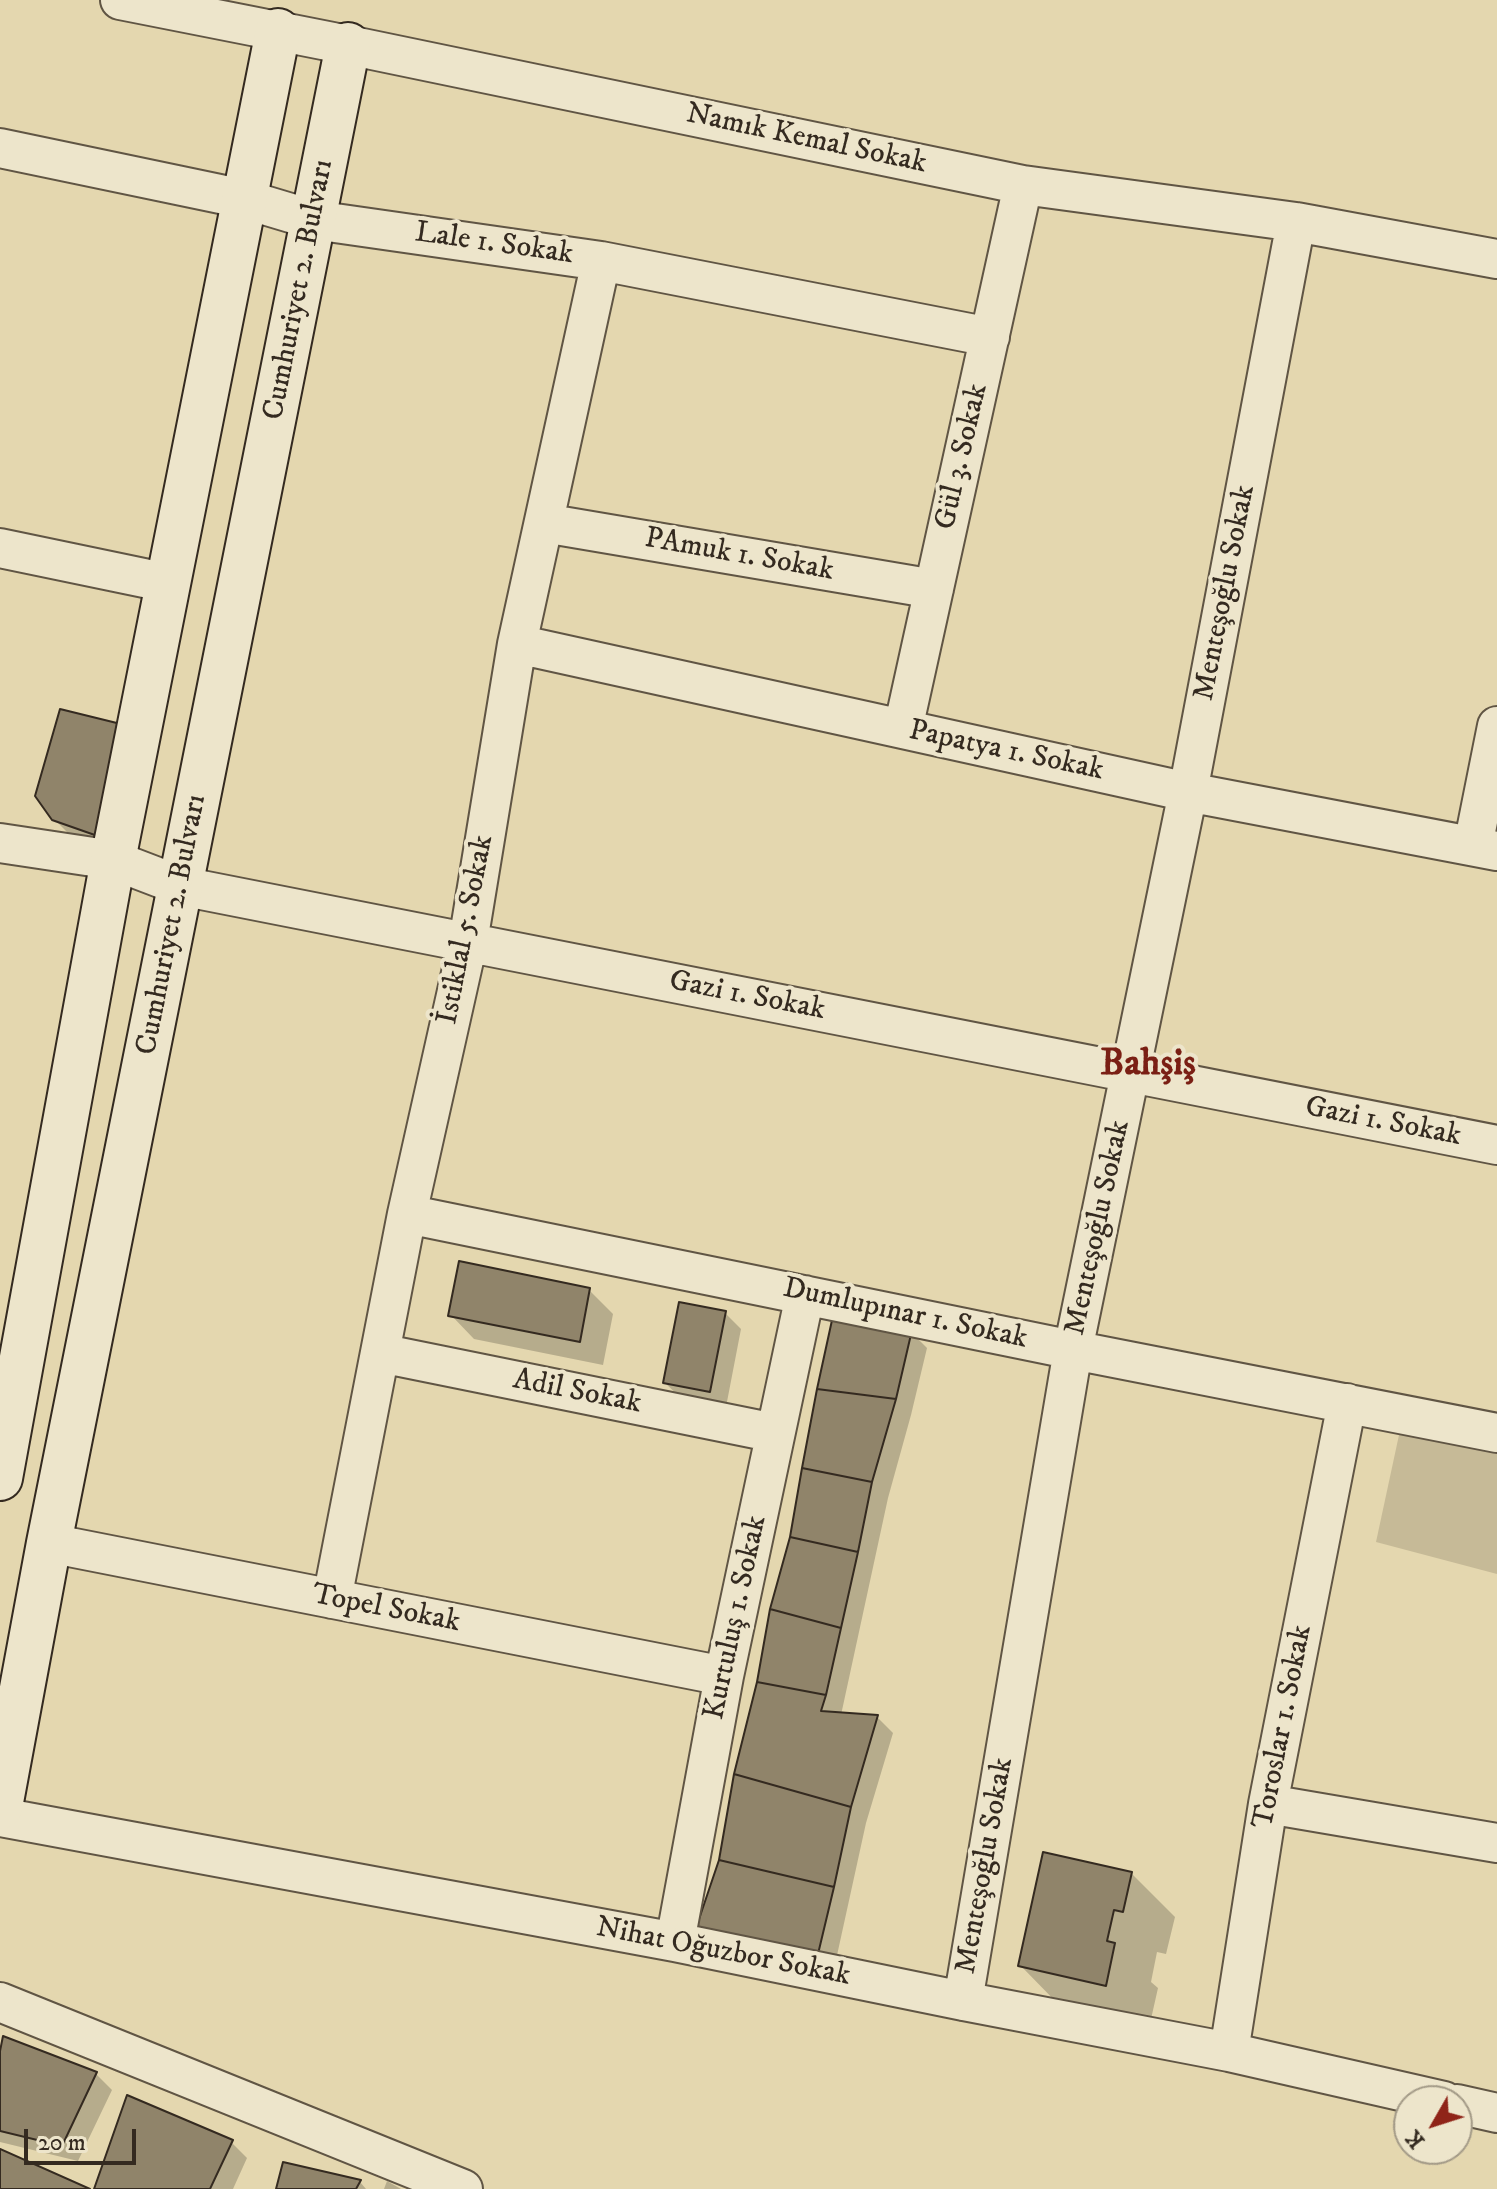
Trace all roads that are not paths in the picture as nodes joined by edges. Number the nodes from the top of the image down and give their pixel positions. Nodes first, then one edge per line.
1 (120, 0) edge
2 (278, 31) junction
3 (348, 45) junction
4 (0, 148) edge
5 (1023, 185) junction
6 (244, 199) junction
7 (314, 220) junction
8 (1296, 222) junction
9 (1497, 259) edge
10 (601, 261) junction
11 (990, 337) junction
12 (544, 523) junction
13 (0, 548) edge
14 (168, 583) junction
15 (934, 589) junction
16 (517, 644) junction
17 (1497, 726) edge
18 (903, 729) junction
19 (1188, 792) junction
20 (0, 843) edge
21 (1485, 848) edge
22 (113, 860) junction
23 (181, 886) junction
24 (468, 942) junction
25 (1132, 1073) junction
26 (1497, 1145) edge
27 (407, 1214) junction
28 (805, 1295) junction
29 (1073, 1350) junction
30 (380, 1353) junction
31 (1347, 1403) junction
32 (775, 1433) junction
33 (1497, 1433) edge
34 (0, 1478) edge
35 (49, 1543) junction
36 (332, 1599) junction
37 (724, 1676) junction
38 (1268, 1804) junction
39 (0, 1807) edge
40 (0, 1817) edge
41 (1497, 1843) edge
42 (675, 1942) junction
43 (963, 2001) junction
44 (0, 2002) edge
45 (1229, 2052) junction
46 (1393, 2089) edge
47 (1473, 2108) edge
48 (1497, 2113) edge
49 (463, 2189) edge

1 - 2 street, Namık Kemal Sokak
2 - 3 street, Namık Kemal Sokak
2 - 6 main road
3 - 5 street, Namık Kemal Sokak
3 - 7 main road, Cumhuriyet 2. Bulvarı
4 - 6 street, Lale 1. Sokak
5 - 8 street, Namık Kemal Sokak
5 - 11 street, Gül 3. Sokak
6 - 7 street, Lale 1. Sokak
6 - 14 main road
7 - 10 street, Lale 1. Sokak
7 - 23 main road, Cumhuriyet 2. Bulvarı
8 - 9 street, Namık Kemal Sokak
8 - 19 street, Menteşoğlu Sokak
10 - 11 street, Lale 1. Sokak
10 - 12 street, İstiklal 5. Sokak
11 - 15 street, Gül 3. Sokak
12 - 15 street, PAmuk 1. Sokak
12 - 16 street, İstiklal 5. Sokak
13 - 14 street
14 - 22 main road
15 - 18 street, Gül 3. Sokak
16 - 18 street, Papatya 1. Sokak
16 - 24 street, İstiklal 5. Sokak
17 - 21 street
18 - 19 street, Papatya 1. Sokak
19 - 21 street, Papatya 1. Sokak
19 - 25 street, Menteşoğlu Sokak
20 - 22 street, Gazi 1. Sokak
22 - 23 street, Gazi 1. Sokak
22 - 34 main road
23 - 24 street, Gazi 1. Sokak
23 - 35 main road, Cumhuriyet 2. Bulvarı
24 - 25 street, Gazi 1. Sokak
24 - 27 street, İstiklal 5. Sokak
25 - 26 street, Gazi 1. Sokak
25 - 29 street, Menteşoğlu Sokak
27 - 28 street, Dumlupınar 1. Sokak
27 - 30 street, İstiklal 5. Sokak
28 - 29 street, Dumlupınar 1. Sokak
28 - 32 street, Kurtuluş 1. Sokak
29 - 31 street, Dumlupınar 1. Sokak
29 - 43 street, Menteşoğlu Sokak
30 - 32 street, Adil Sokak
30 - 36 street, İstiklal 5. Sokak
31 - 33 street, Dumlupınar 1. Sokak
31 - 38 street, Toroslar 1. Sokak
32 - 37 street, Kurtuluş 1. Sokak
35 - 36 street, Topel Sokak
35 - 39 main road, Cumhuriyet 2. Bulvarı
36 - 37 street, Topel Sokak
37 - 42 street, Kurtuluş 1. Sokak
38 - 41 street
38 - 45 street, Toroslar 1. Sokak
40 - 42 street, Nihat Oğuzbor Sokak
42 - 43 street, Nihat Oğuzbor Sokak
43 - 45 street, Nihat Oğuzbor Sokak
44 - 49 street
45 - 46 street, Nihat Oğuzbor Sokak
47 - 48 street

